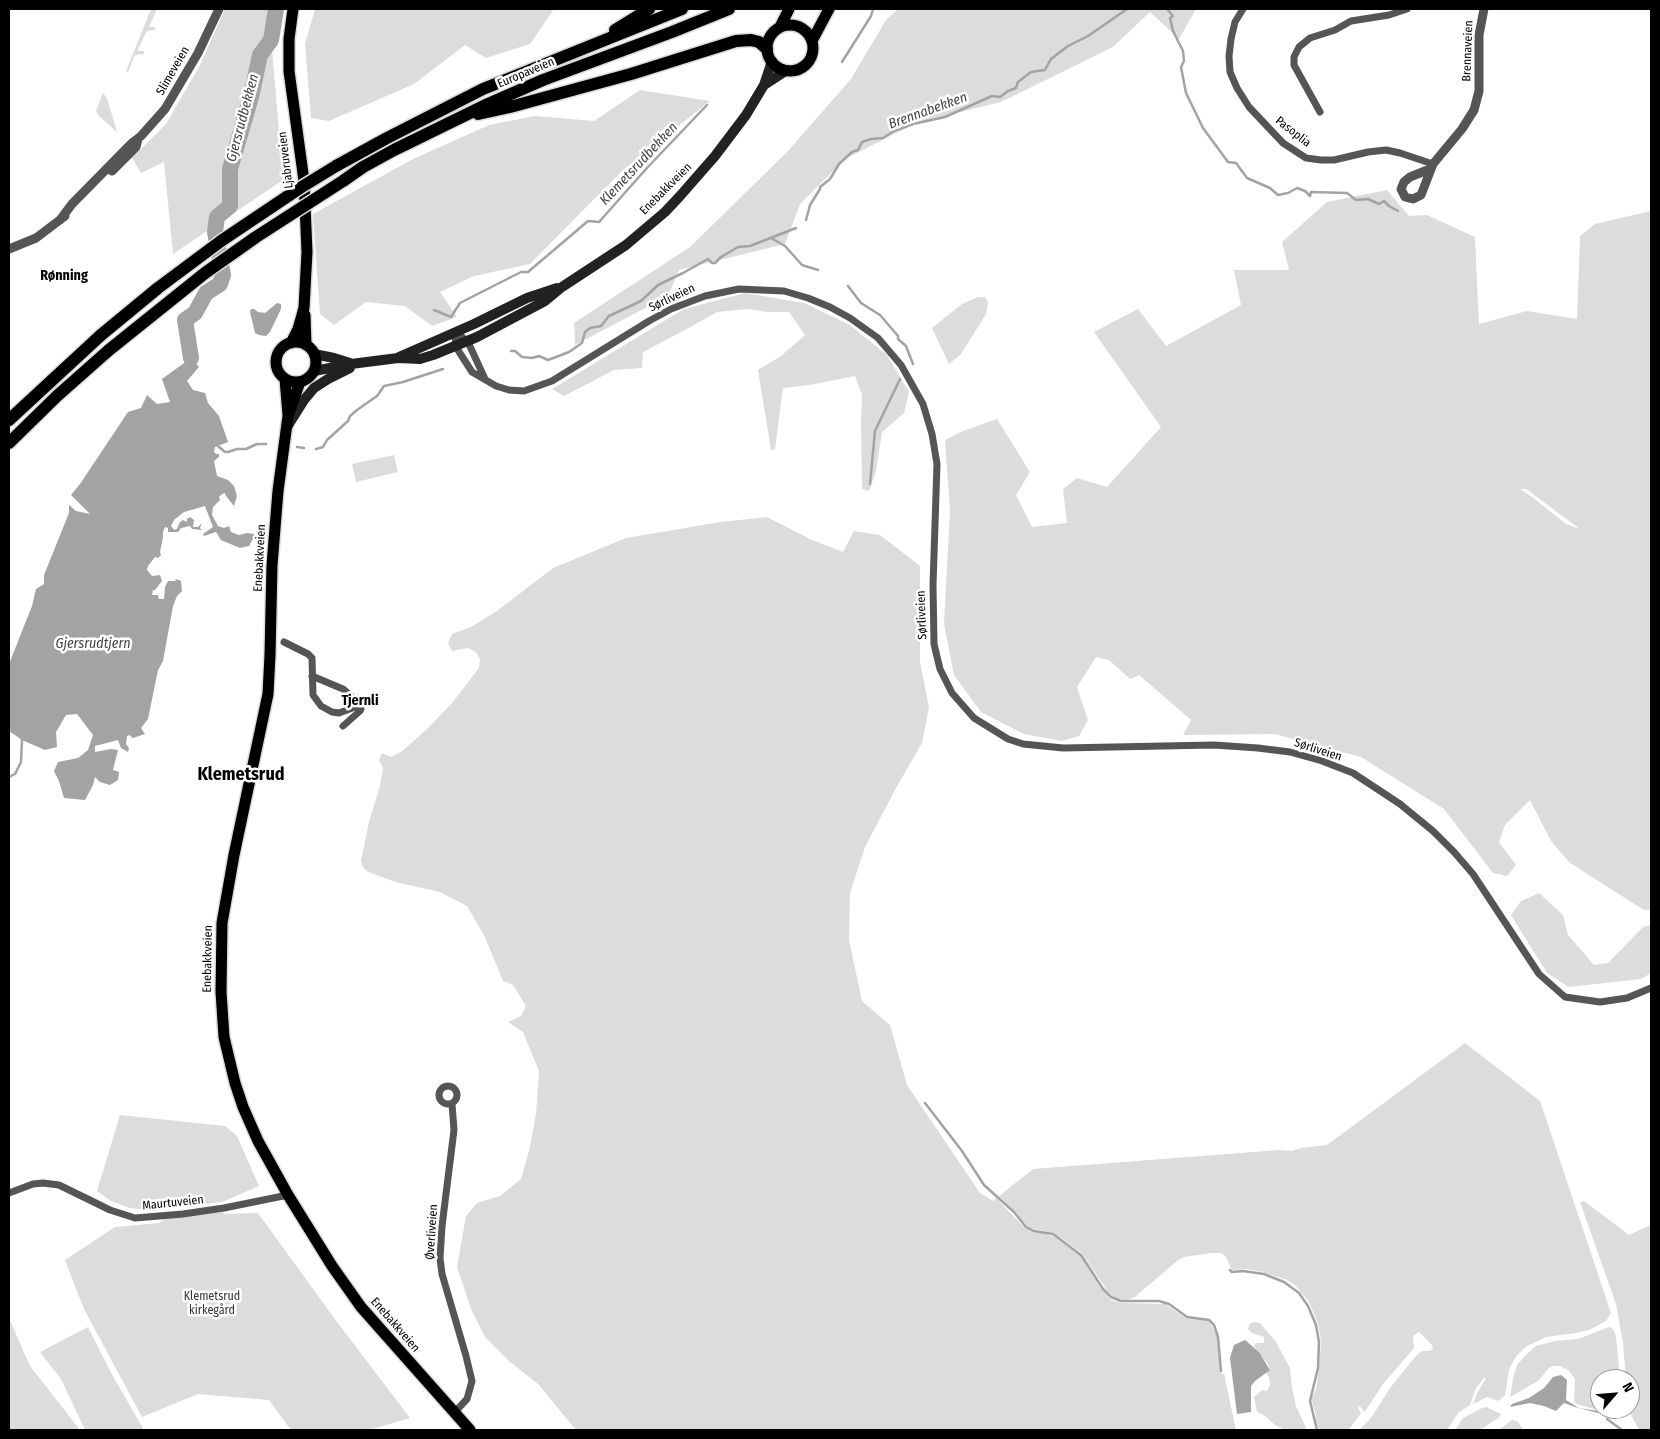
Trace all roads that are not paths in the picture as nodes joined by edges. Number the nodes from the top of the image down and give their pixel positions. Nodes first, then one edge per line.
1 (219, 9) edge
2 (293, 9) edge
3 (649, 9) edge
4 (682, 9) edge
5 (729, 9) edge
6 (789, 9) edge
7 (794, 9) edge
8 (829, 9) edge
9 (1243, 9) edge
10 (1406, 9) edge
11 (1483, 9) edge
12 (780, 27) junction
13 (800, 28) junction
14 (812, 41) junction
15 (584, 49) junction
16 (770, 55) junction
17 (787, 70) junction
18 (764, 85) junction
19 (1320, 112) dead end
20 (456, 118) junction
21 (1432, 167) joint
22 (9, 249) edge
23 (562, 286) junction
24 (304, 308) junction
25 (456, 332) junction
26 (468, 342) junction
27 (291, 343) junction
28 (456, 347) junction
29 (310, 350) junction
30 (398, 358) junction
31 (355, 364) junction
32 (314, 372) junction
33 (285, 380) junction
34 (485, 380) junction
35 (300, 382) junction
36 (9, 420) edge
37 (287, 422) junction
38 (9, 443) edge
39 (284, 642) dead end
40 (312, 676) junction
41 (351, 696) dead end
42 (343, 726) dead end
43 (1651, 988) edge
44 (452, 1104) dead end
45 (9, 1193) edge
46 (288, 1194) junction
47 (454, 1413) junction
48 (470, 1430) edge

1 - 22 street, Slimeveien
2 - 24 main road, Ljabruveien
3 - 15 highway
4 - 15 highway, Europaveien
5 - 20 highway, Europaveien
6 - 12 main road
7 - 13 main road
8 - 14 main road
9 - 21 street, Pasoplia
10 - 19 street
11 - 21 street, Brennaveien
12 - 13 main road
12 - 16 main road
13 - 14 main road
14 - 17 main road
15 - 36 highway, Europaveien, bridge
16 - 17 main road
16 - 18 main road, Enebakkveien
16 - 20 highway
17 - 18 main road, Enebakkveien
18 - 23 main road, Enebakkveien
20 - 38 highway, Europaveien, bridge
23 - 25 main road, Enebakkveien
23 - 26 main road, Enebakkveien
24 - 27 main road, Ljabruveien
24 - 29 main road, Ljabruveien
25 - 26 street
25 - 28 street
25 - 30 main road, Enebakkveien
26 - 28 main road, Enebakkveien
26 - 34 street
27 - 29 main road, Enebakkveien
27 - 33 main road, Enebakkveien
28 - 30 main road, Enebakkveien
28 - 34 street, Sørliveien
29 - 31 main road, Enebakkveien
29 - 32 main road
30 - 31 main road, Enebakkveien
31 - 32 main road, Enebakkveien
31 - 37 main road
32 - 35 main road, Enebakkveien
33 - 35 main road
33 - 37 main road, Enebakkveien
34 - 43 street, Sørliveien
35 - 37 main road, Enebakkveien
37 - 46 main road, Enebakkveien
39 - 40 street
40 - 41 street
40 - 42 street
44 - 47 street, Øverliveien
45 - 46 street, Maurtuveien
46 - 47 main road, Enebakkveien
47 - 48 main road, Enebakkveien

